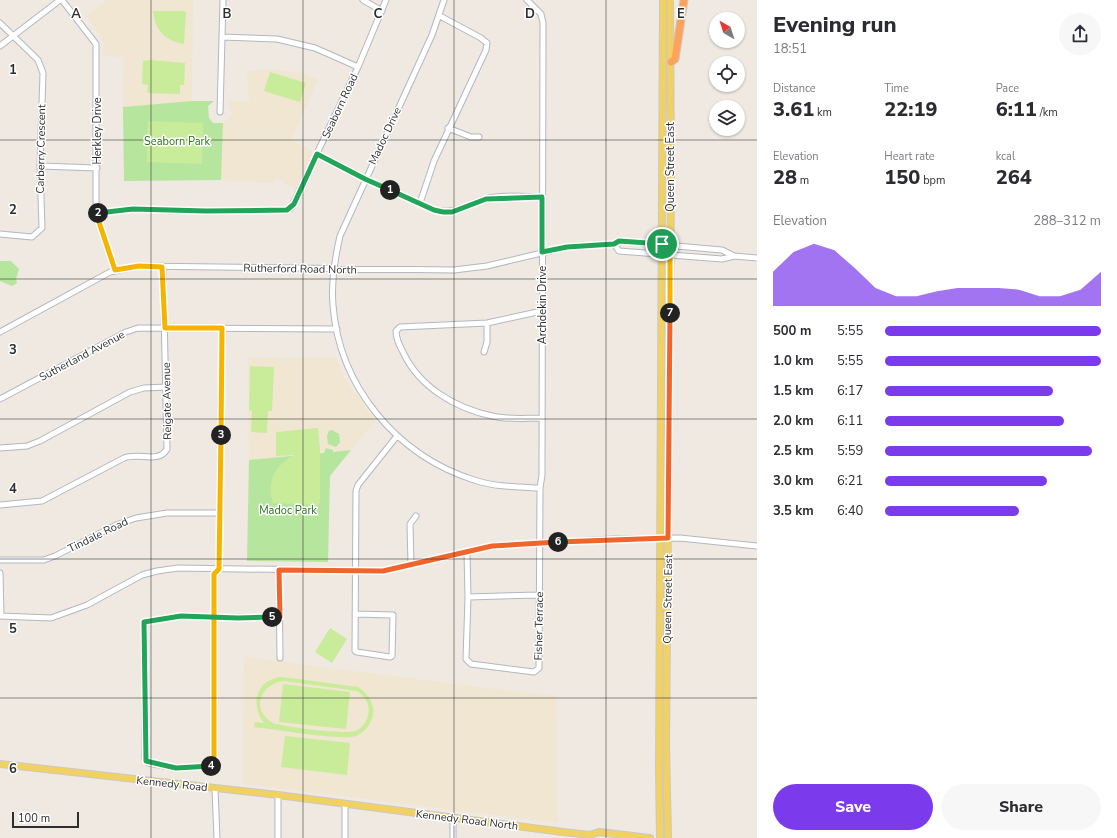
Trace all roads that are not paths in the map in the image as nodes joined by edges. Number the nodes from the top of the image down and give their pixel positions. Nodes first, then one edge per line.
1 (61, 0) edge
2 (223, 0) edge
3 (363, 0) edge
4 (386, 0) edge
5 (444, 0) edge
6 (527, 0) edge
7 (663, 0) edge
8 (670, 0) edge
9 (684, 0) edge
10 (382, 11) junction
11 (440, 16) junction
12 (0, 23) edge
13 (13, 36) junction
14 (222, 37) junction
15 (0, 46) edge
16 (671, 62) junction
17 (358, 67) junction
18 (220, 112) dead end
19 (448, 128) junction
20 (479, 137) dead end
21 (317, 154) junction
22 (40, 166) junction
23 (97, 168) junction
24 (365, 179) junction
25 (542, 197) junction
26 (420, 203) junction
27 (96, 213) junction
28 (0, 234) edge
29 (614, 244) junction
30 (662, 244) junction
31 (670, 245) junction
32 (542, 252) junction
33 (662, 254) junction
34 (670, 255) junction
35 (734, 256) junction
36 (757, 258) edge
37 (162, 267) junction
38 (334, 269) junction
39 (115, 270) junction
40 (542, 311) junction
41 (487, 323) junction
42 (165, 328) junction
43 (222, 328) junction
44 (337, 329) junction
45 (0, 332) edge
46 (484, 352) dead end
47 (167, 387) junction
48 (0, 399) edge
49 (542, 418) junction
50 (397, 436) junction
51 (0, 448) edge
52 (540, 488) junction
53 (0, 505) edge
54 (220, 513) junction
55 (416, 516) dead end
56 (660, 538) junction
57 (668, 538) junction
58 (539, 543) junction
59 (757, 546) edge
60 (466, 552) junction
61 (0, 560) edge
62 (410, 565) junction
63 (219, 569) junction
64 (279, 570) junction
65 (355, 571) junction
66 (0, 573) edge
67 (539, 595) junction
68 (468, 597) junction
69 (355, 614) junction
70 (1, 616) edge
71 (213, 616) junction
72 (280, 617) junction
73 (280, 658) dead end
74 (0, 764) edge
75 (215, 789) junction
76 (278, 795) junction
77 (344, 804) junction
78 (453, 818) junction
79 (563, 835) edge
80 (592, 836) edge
81 (217, 838) edge
82 (278, 838) edge
83 (345, 838) edge
84 (453, 838) edge
85 (650, 838) edge
86 (660, 838) edge
87 (668, 838) edge

1 - 13 street
1 - 23 street, Herkley Drive
2 - 14 street
3 - 10 street
4 - 10 street, Seaborn Road
5 - 11 street, Madoc Drive
6 - 25 street, Archdekin Drive
7 - 30 main road, Queen Street East
8 - 16 main road, Queen Street East
9 - 16 highway
10 - 17 street, Seaborn Road
11 - 19 street
11 - 24 street, Madoc Drive
12 - 13 street, Carberry Crescent
13 - 15 street
13 - 22 street, Carberry Crescent
14 - 17 street
14 - 18 street
16 - 31 main road, Queen Street East
17 - 21 street, Seaborn Road
19 - 20 street
19 - 26 street
21 - 24 street
21 - 27 street, Seaborn Road
22 - 23 street
22 - 28 street, Carberry Crescent
23 - 27 street, Herkley Drive
24 - 26 street
24 - 38 street, Madoc Drive
25 - 26 street
25 - 32 street, Archdekin Drive
27 - 39 street, Herkley Drive
29 - 30 street, Rutherford Road North
29 - 32 street, Rutherford Road North
29 - 33 street
30 - 31 street, Rutherford Road North
30 - 33 main road, Queen Street East
31 - 34 main road, Queen Street East
31 - 35 street, Rutherford Road North
32 - 38 street, Rutherford Road North
32 - 40 street, Archdekin Drive
33 - 34 street
33 - 56 main road, Queen Street East
34 - 35 street
34 - 57 main road, Queen Street East
35 - 36 street
37 - 38 street, Rutherford Road North
37 - 39 street, Rutherford Road North
37 - 42 street, Reigate Avenue
38 - 44 street, Madoc Drive
39 - 45 street, Rutherford Road North
40 - 41 street
40 - 49 street, Archdekin Drive
41 - 46 street
41 - 49 street
42 - 43 street, Sutherland Avenue
42 - 47 street, Reigate Avenue
42 - 48 street, Sutherland Avenue
43 - 44 street, Sutherland Avenue
43 - 54 street
44 - 50 street, Madoc Drive
47 - 51 street
47 - 53 street, Reigate Avenue
49 - 52 street, Archdekin Drive
50 - 52 street, Madoc Drive
50 - 65 street
52 - 58 street, Archdekin Drive
54 - 61 street, Tindale Road
54 - 63 street
55 - 62 street
56 - 57 street
56 - 58 street
56 - 86 main road, Queen Street East
57 - 59 street
57 - 87 main road, Queen Street East
58 - 60 street
58 - 67 street, Fisher Terrace
60 - 62 street
60 - 68 street, Fisher Terrace
62 - 65 street
63 - 64 street
63 - 70 street
63 - 71 street
64 - 65 street
64 - 72 street
65 - 69 street
66 - 70 street
67 - 68 street
67 - 68 street, Fisher Terrace
69 - 69 street
71 - 71 street
71 - 72 street
72 - 73 street
74 - 75 main road, Kennedy Road
75 - 76 main road, Kennedy Road
75 - 81 street
76 - 77 main road, Kennedy Road
76 - 82 street
77 - 78 main road, Kennedy Road North
77 - 83 street
78 - 79 main road, Kennedy Road North
78 - 84 street
79 - 80 main road, Kennedy Road North
80 - 85 main road, Kennedy Road North

